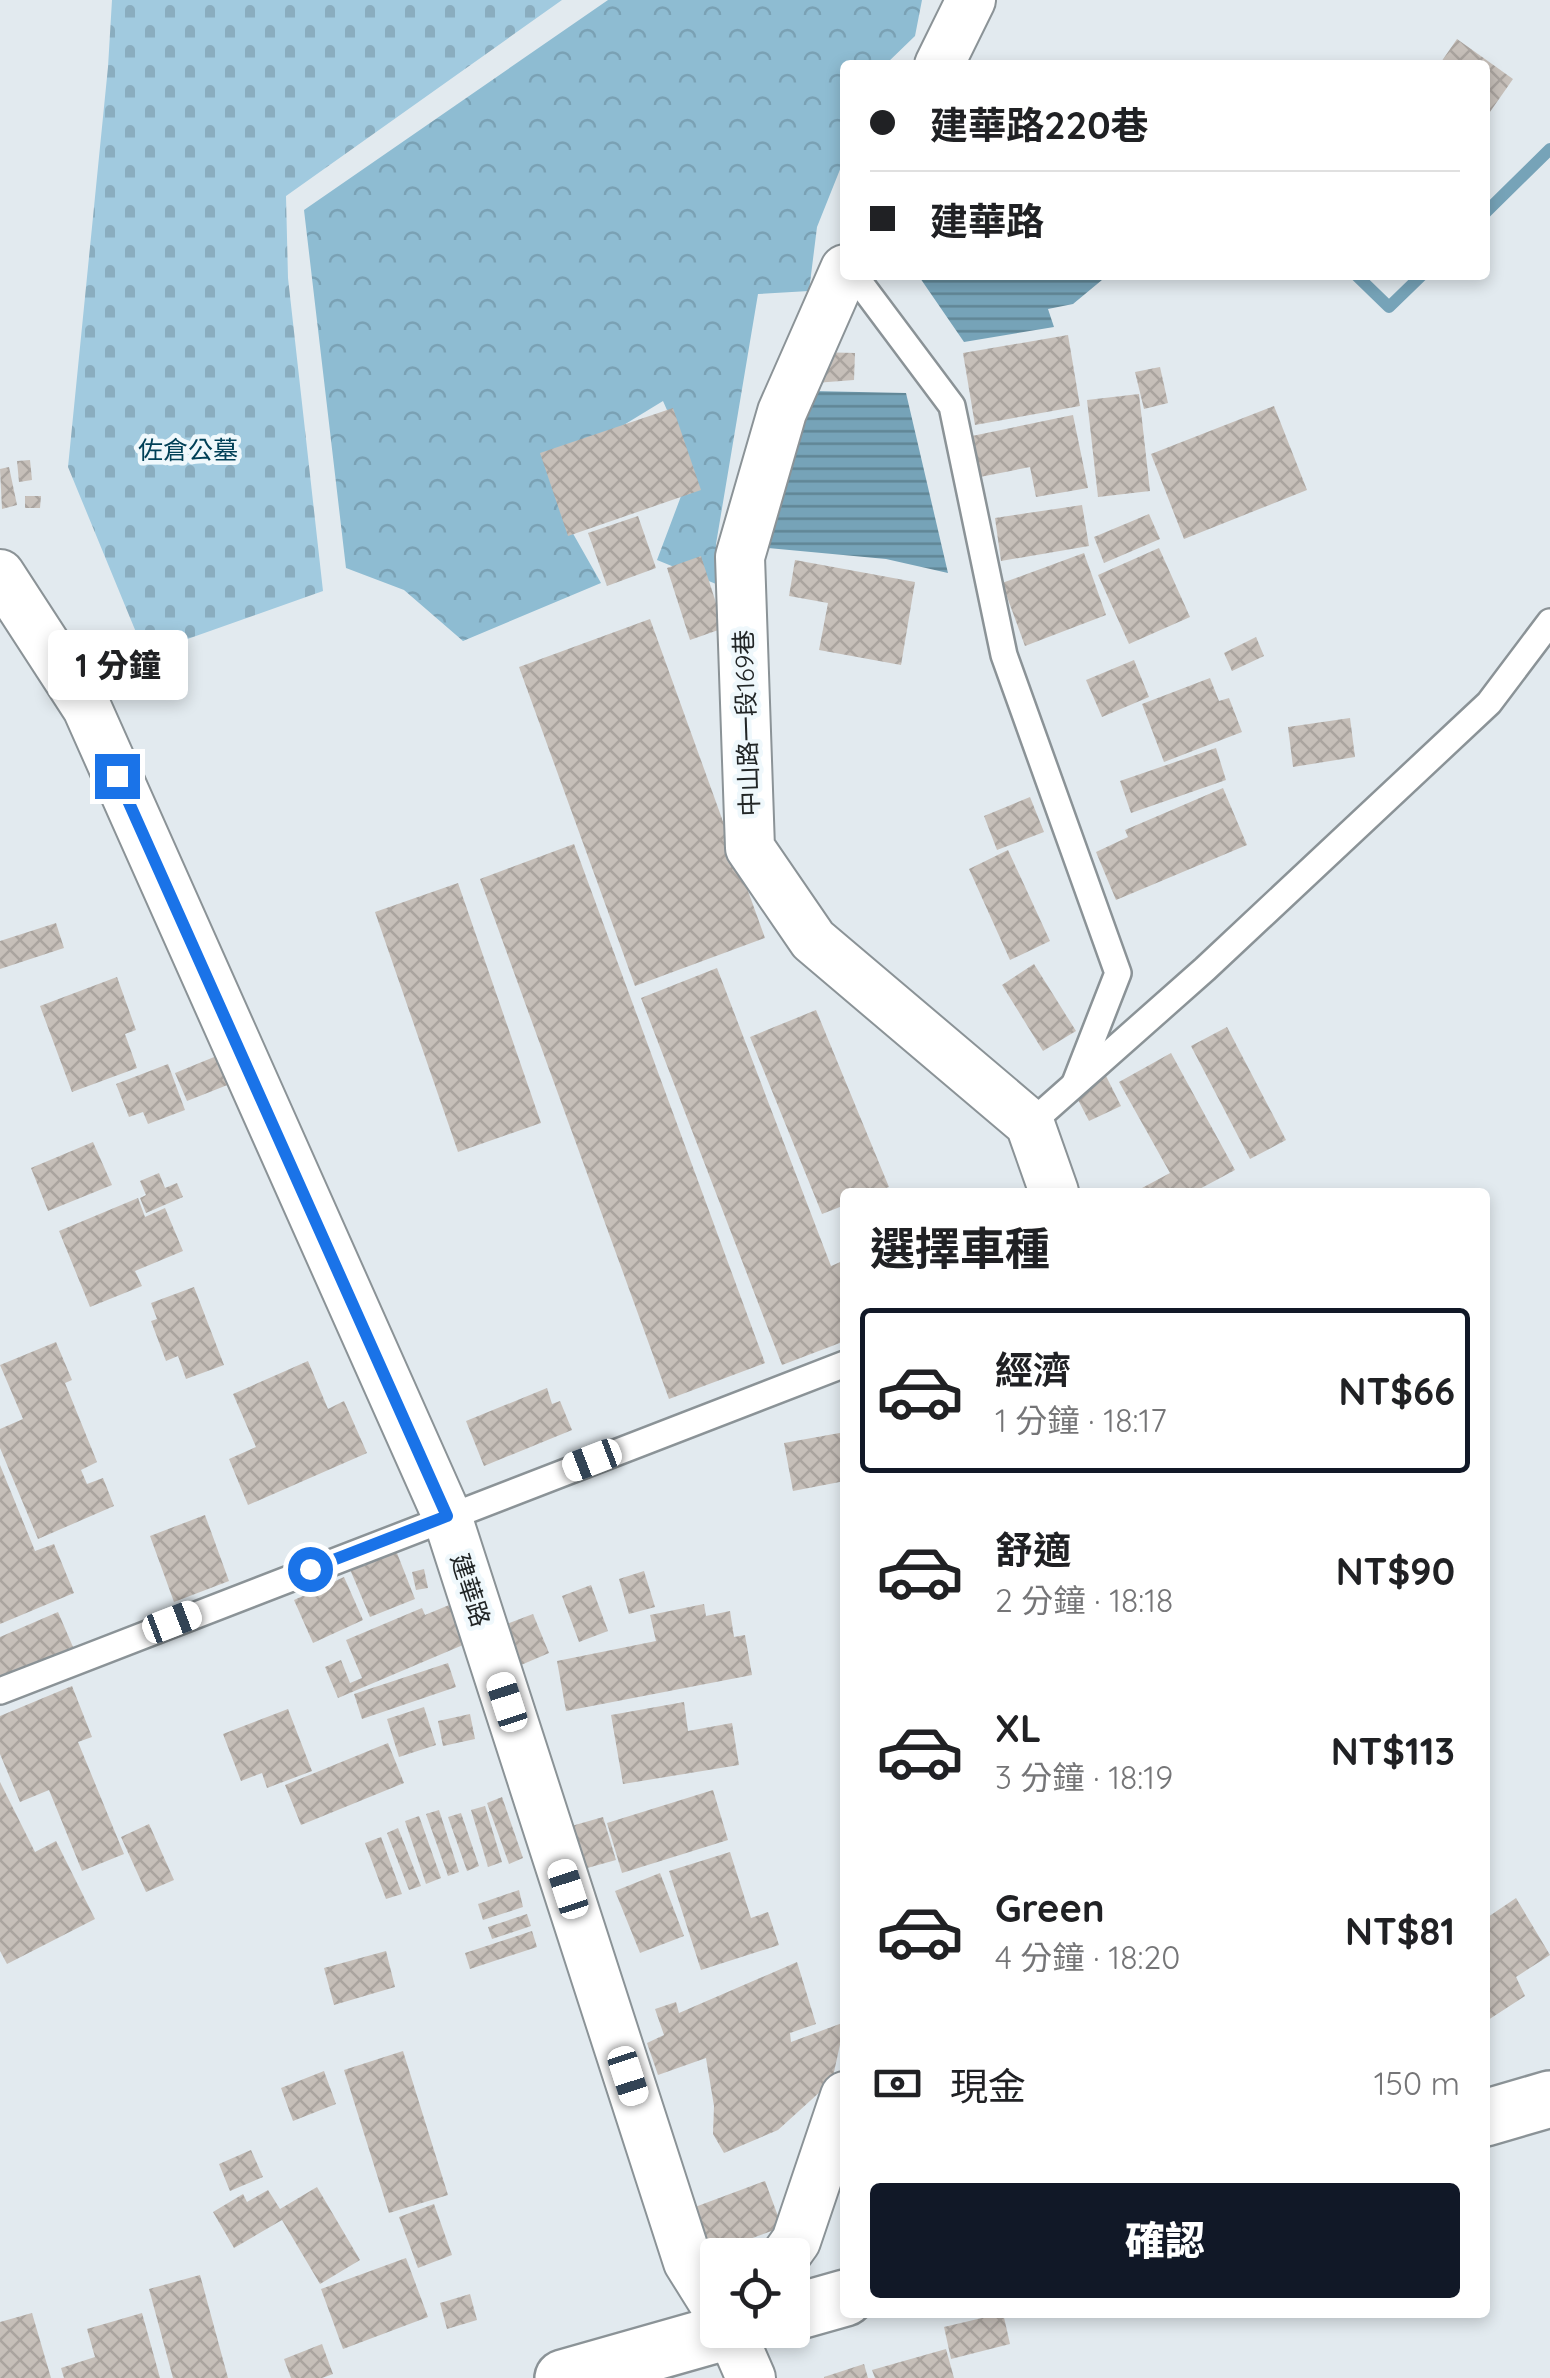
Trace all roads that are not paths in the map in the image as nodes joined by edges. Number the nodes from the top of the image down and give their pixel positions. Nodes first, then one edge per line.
1 (971, 0) edge
2 (941, 60) edge
3 (840, 280) edge
4 (858, 280) edge
5 (0, 574) edge
6 (1550, 622) edge
7 (1076, 1083) junction
8 (1030, 1124) junction
9 (1053, 1188) edge
10 (840, 1366) edge
11 (447, 1516) junction
12 (0, 1691) edge
13 (1550, 2100) edge
14 (840, 2111) edge
15 (1490, 2117) edge
16 (797, 2238) edge
17 (700, 2281) edge
18 (840, 2299) edge
19 (810, 2308) edge
20 (700, 2339) edge
21 (738, 2348) edge
22 (563, 2378) edge
23 (750, 2378) edge

1 - 2 street
3 - 8 street, 中山路一段169巷
4 - 7 lane
5 - 11 street, 建華路
6 - 7 lane
7 - 8 lane
8 - 9 street
10 - 11 lane
11 - 12 lane
11 - 17 street, 建華路
13 - 15 street
14 - 16 street
18 - 19 street
20 - 22 street
21 - 23 street

